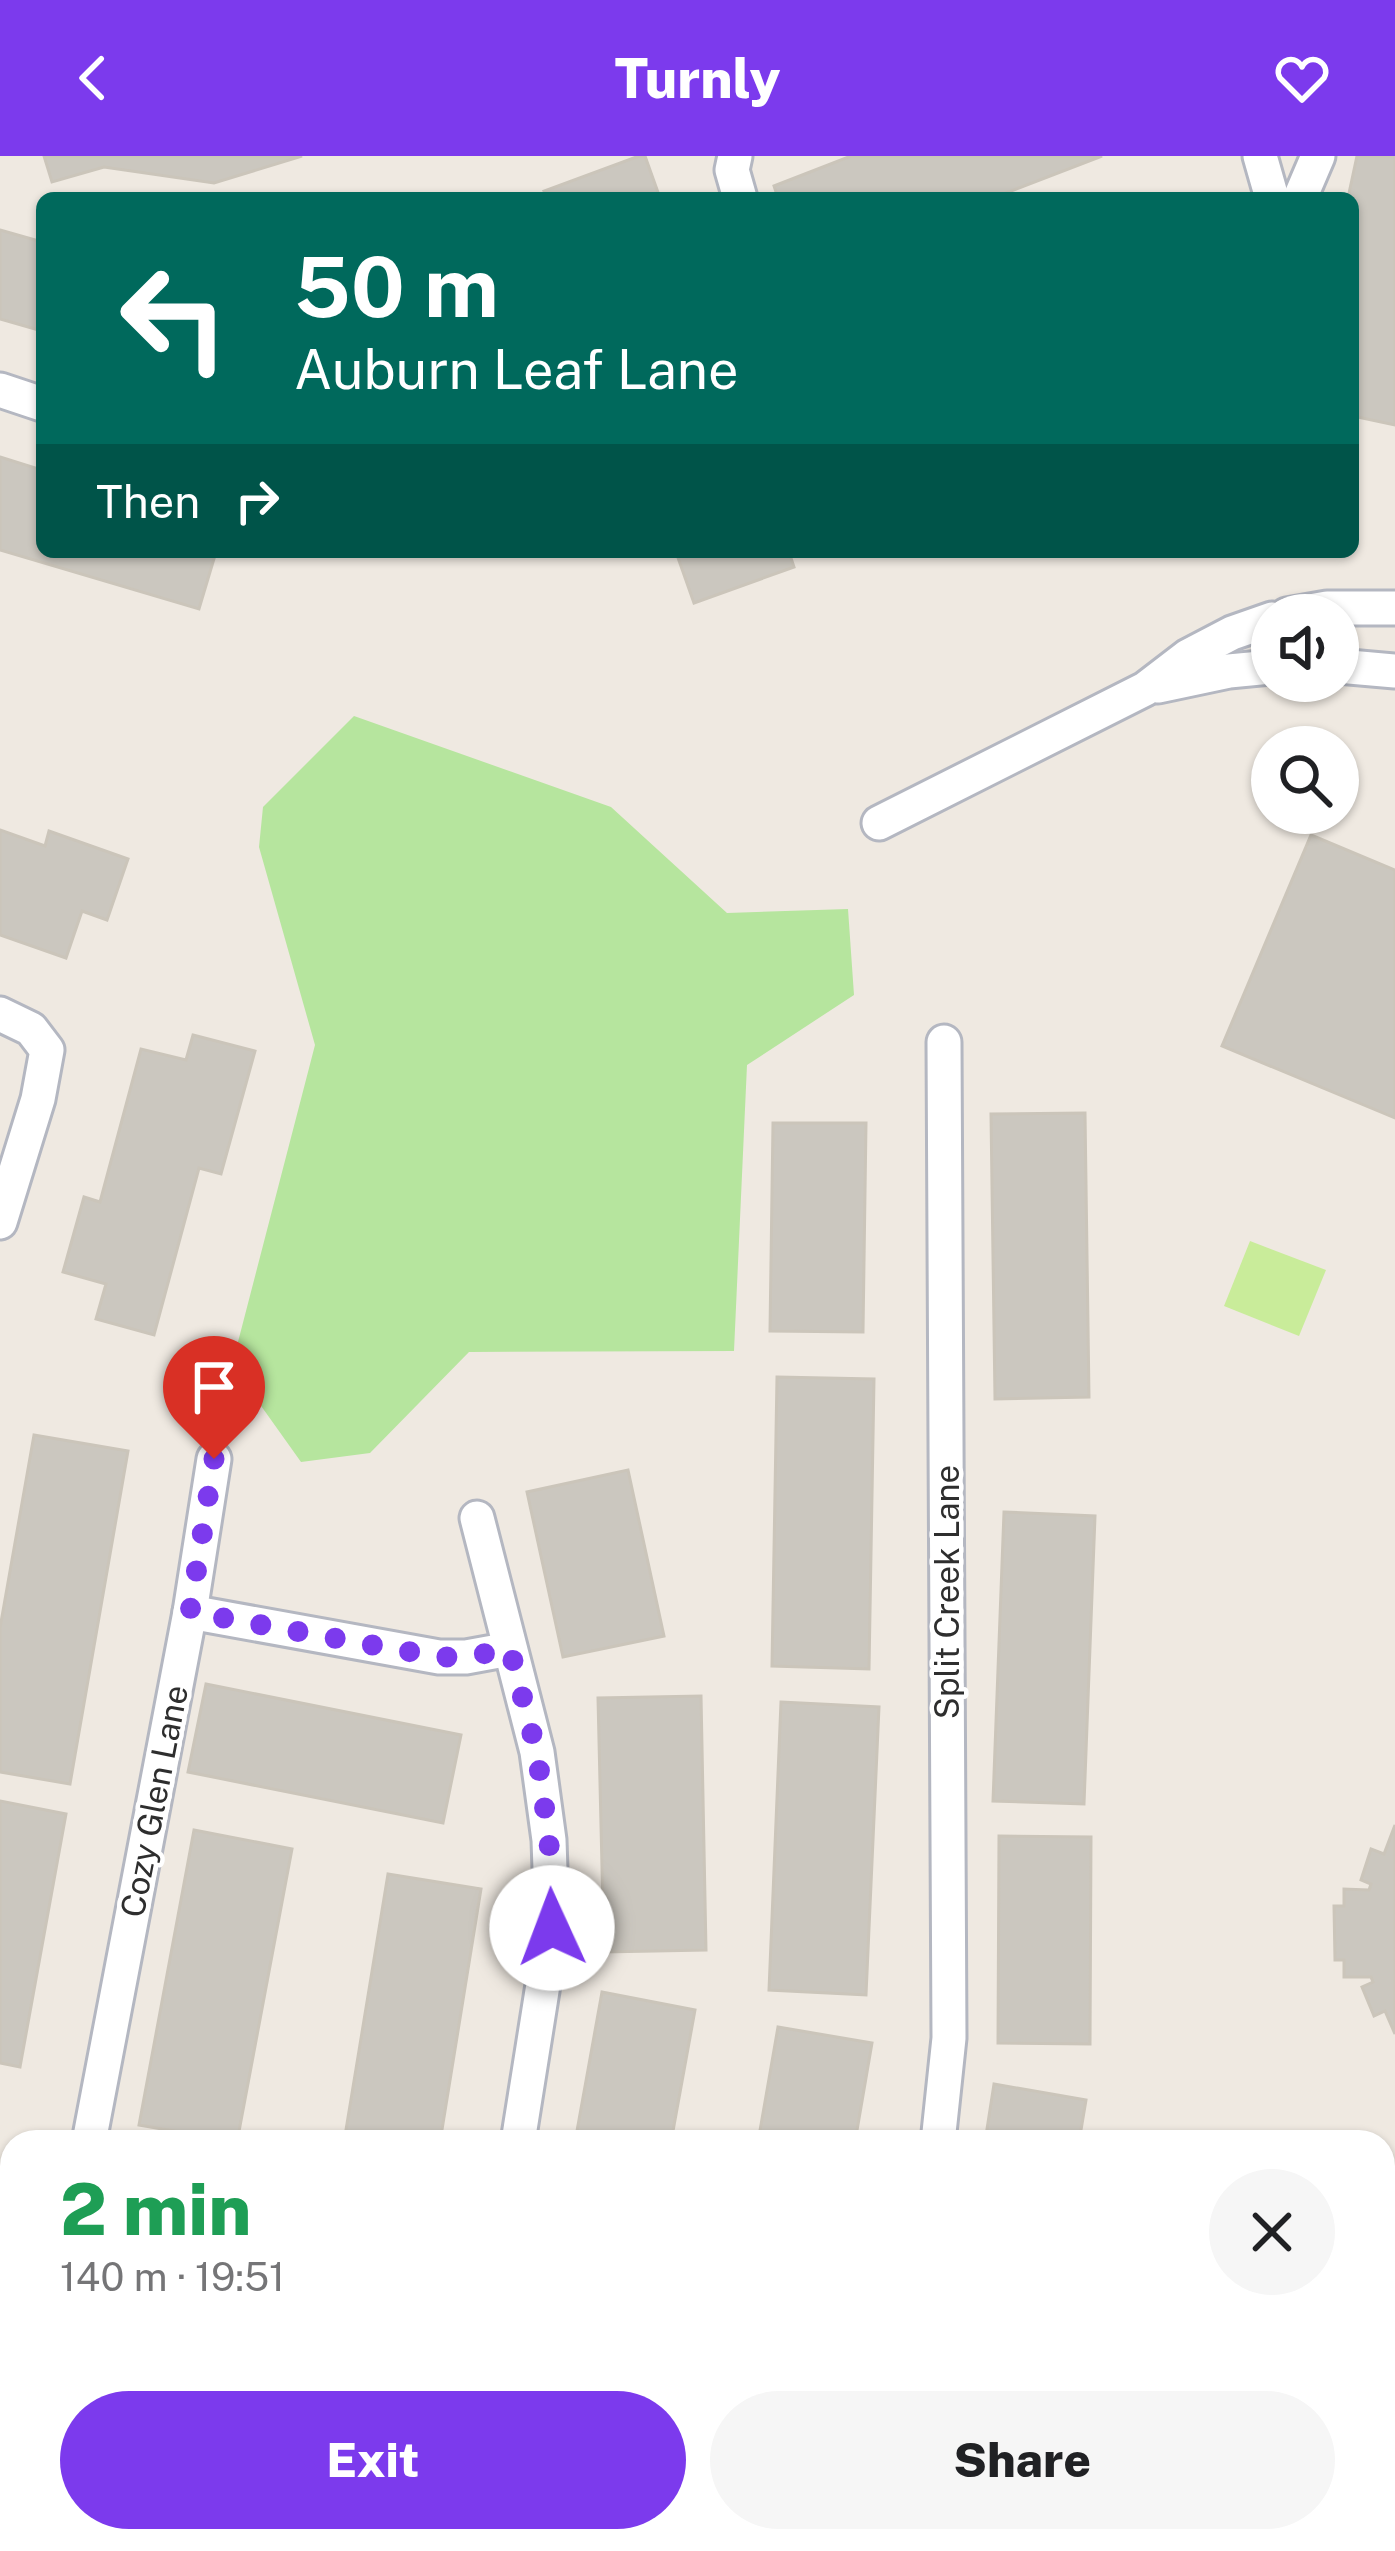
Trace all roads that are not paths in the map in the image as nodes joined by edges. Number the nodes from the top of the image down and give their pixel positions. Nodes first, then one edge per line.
1 (736, 156) edge
2 (1260, 156) edge
3 (1318, 156) edge
4 (738, 192) edge
5 (1270, 192) edge
6 (1303, 192) edge
7 (0, 390) edge
8 (36, 402) edge
9 (1359, 608) edge
10 (1395, 608) edge
11 (1251, 626) edge
12 (1251, 668) edge
13 (1359, 668) edge
14 (1395, 671) edge
15 (1144, 689) junction
16 (879, 823) dead end
17 (0, 1014) edge
18 (944, 1042) dead end
19 (0, 1222) edge
20 (214, 1459) dead end
21 (477, 1518) dead end
22 (190, 1612) junction
23 (510, 1649) junction
24 (91, 2130) edge
25 (520, 2130) edge
26 (939, 2130) edge

1 - 4 street
2 - 5 street
3 - 6 street
7 - 8 street
9 - 10 street
11 - 15 street
12 - 15 street
13 - 14 street
15 - 16 street
17 - 19 street
18 - 26 street, Split Creek Lane
20 - 22 street, Cozy Glen Lane
21 - 23 street
22 - 23 street
22 - 24 street, Cozy Glen Lane
23 - 25 street

